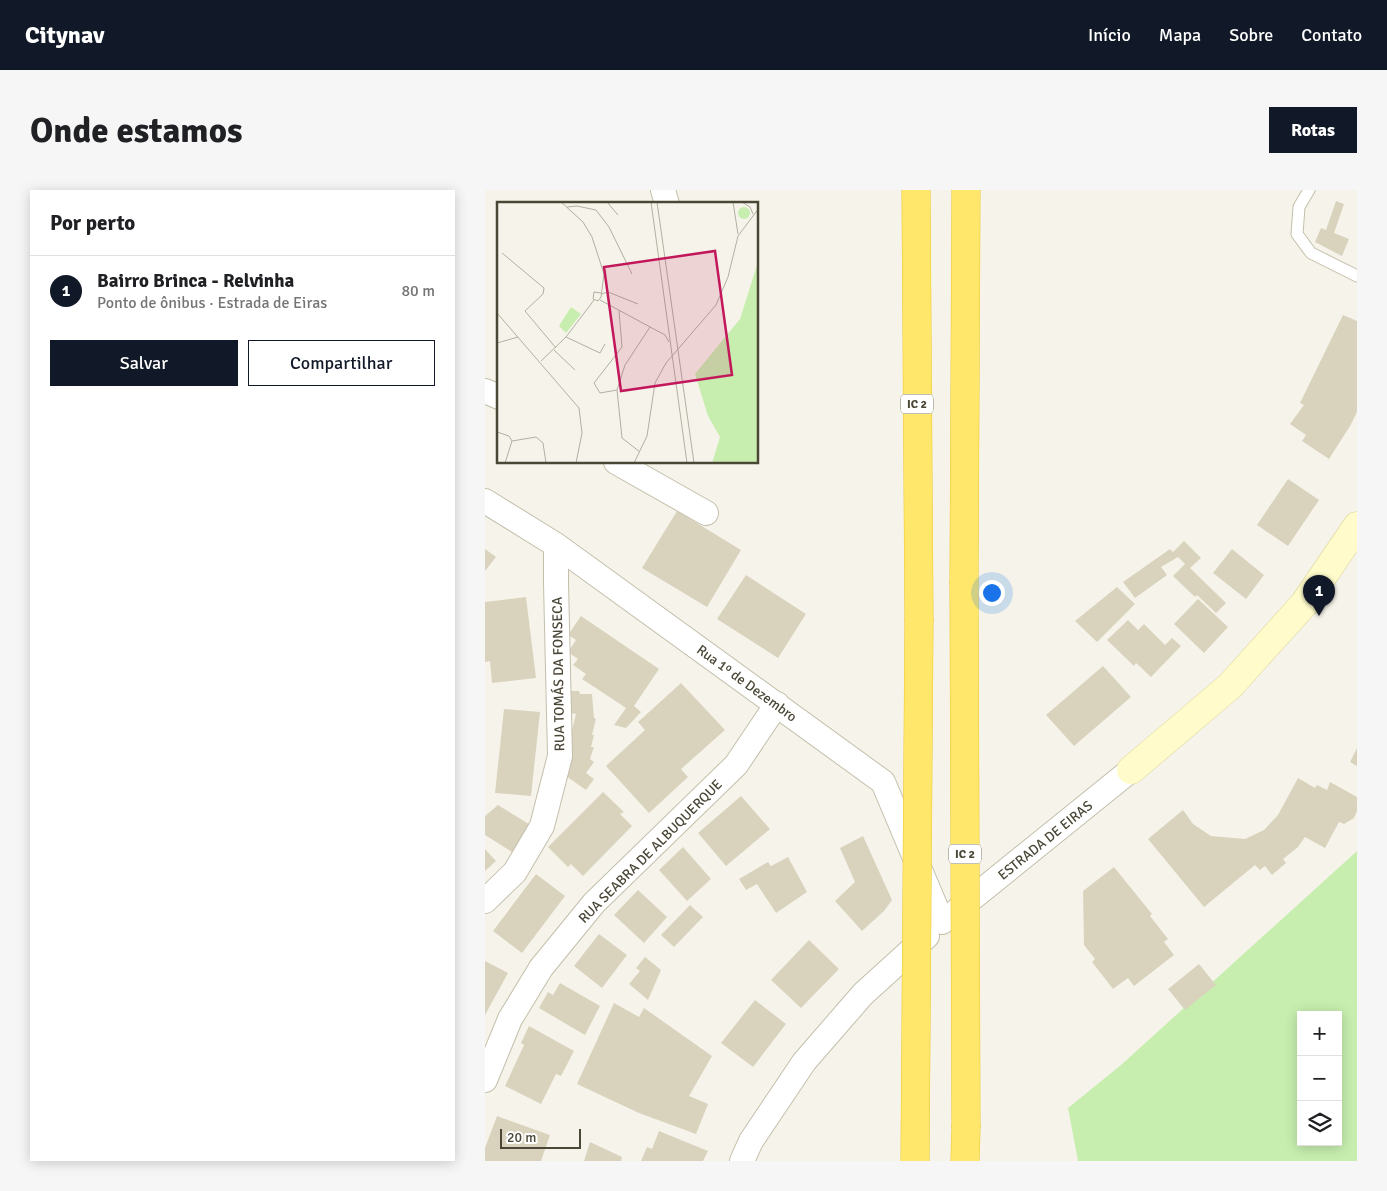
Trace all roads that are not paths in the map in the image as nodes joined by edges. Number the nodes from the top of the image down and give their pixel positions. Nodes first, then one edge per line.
1 (915, 190) edge
2 (966, 190) edge
3 (1309, 190) edge
4 (1357, 276) edge
5 (485, 391) edge
6 (497, 396) edge
7 (620, 464) edge
8 (485, 501) edge
9 (706, 513) dead end
10 (1357, 526) edge
11 (556, 545) junction
12 (777, 704) junction
13 (1131, 770) joint
14 (485, 901) edge
15 (942, 922) junction
16 (485, 1080) edge
17 (742, 1161) edge
18 (915, 1161) edge
19 (965, 1161) edge

1 - 18 highway, IC 2, bridge
2 - 19 highway, IC 2, bridge
3 - 4 lane
5 - 6 street
7 - 9 street
8 - 11 street, Rua 1º de Dezembro
10 - 13 street, ESTRADA DE EIRAS
11 - 12 street, Rua 1º de Dezembro
11 - 14 street, RUA TOMÁS DA FONSECA
12 - 15 street, Rua 1º de Dezembro
12 - 16 street, RUA SEABRA DE ALBUQUERQUE
13 - 15 street, ESTRADA DE EIRAS
15 - 17 street, ESTRADA DE EIRAS

